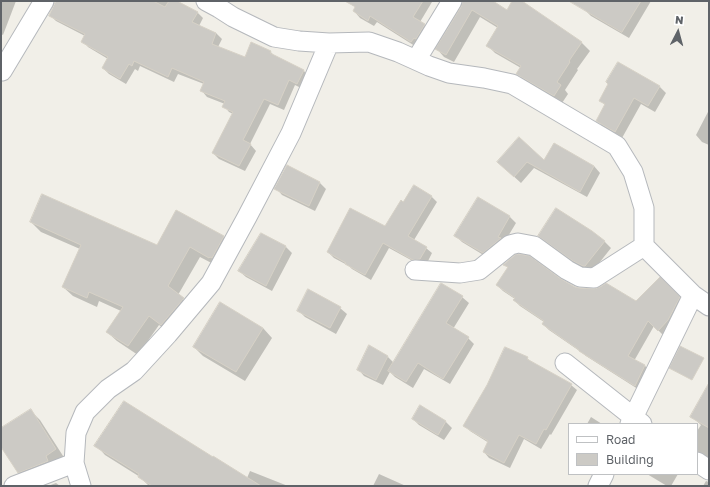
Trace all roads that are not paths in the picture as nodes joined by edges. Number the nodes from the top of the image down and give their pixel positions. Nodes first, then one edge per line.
1 (44, 1) edge
2 (206, 1) edge
3 (452, 1) edge
4 (329, 43) junction
5 (416, 60) junction
6 (2, 71) edge
7 (644, 246) junction
8 (415, 270) dead end
9 (693, 295) junction
10 (709, 306) edge
11 (565, 363) dead end
12 (635, 422) edge
13 (74, 463) junction
14 (698, 463) edge
15 (709, 470) edge
16 (604, 475) edge
17 (14, 486) edge
18 (81, 486) edge
19 (598, 486) edge

1 - 6 street
2 - 4 street
3 - 5 street
4 - 5 street
4 - 13 street
5 - 7 street
7 - 8 street
7 - 9 street
9 - 10 street
9 - 12 street
11 - 12 street
13 - 17 street
13 - 18 street
14 - 15 street
16 - 19 street

